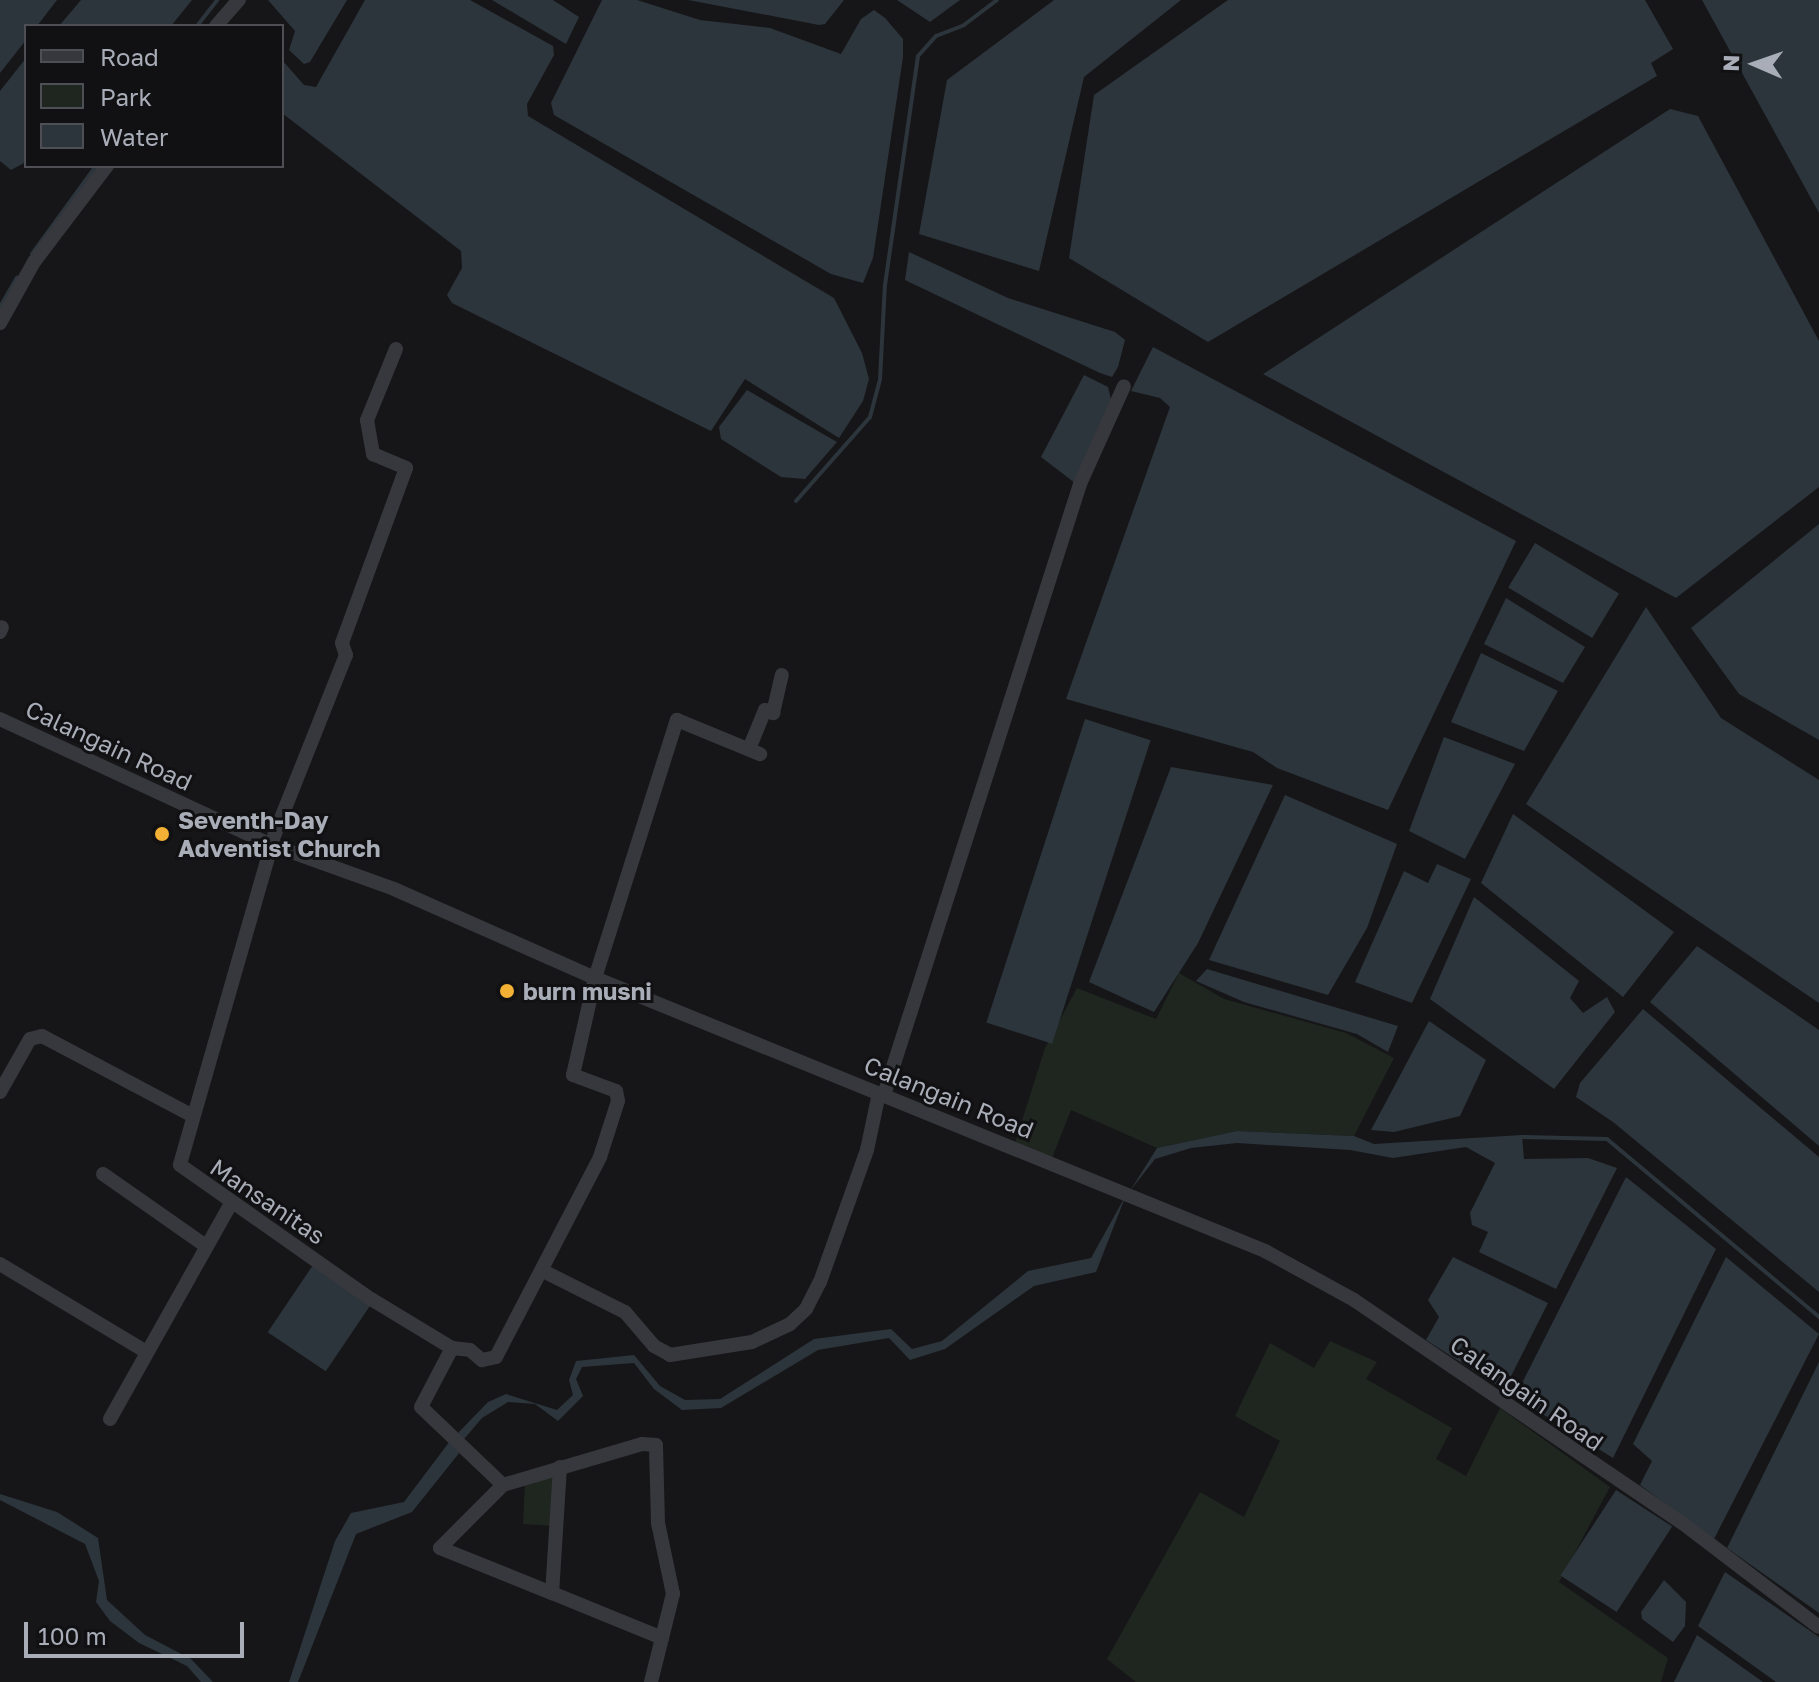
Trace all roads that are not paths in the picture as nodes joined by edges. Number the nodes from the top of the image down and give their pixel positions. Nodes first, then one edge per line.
1 (239, 0) edge
2 (218, 24) edge
3 (105, 168) edge
4 (0, 323) edge
5 (396, 349) dead end
6 (1124, 386) dead end
7 (782, 675) dead end
8 (0, 719) edge
9 (272, 845) junction
10 (595, 978) junction
11 (0, 1092) edge
12 (882, 1094) junction
13 (191, 1115) junction
14 (103, 1174) dead end
15 (231, 1203) junction
16 (206, 1246) junction
17 (0, 1264) edge
18 (543, 1271) junction
19 (452, 1348) junction
20 (145, 1351) junction
21 (110, 1419) dead end
22 (560, 1467) junction
23 (503, 1485) junction
24 (552, 1593) junction
25 (1819, 1627) edge
26 (662, 1638) junction
27 (651, 1682) edge

1 - 2 street
3 - 4 street
5 - 9 street, Mansanitas
6 - 12 street
7 - 10 street
8 - 9 street, Calangain Road
9 - 10 street, Calangain Road
9 - 13 street, Mansanitas
10 - 12 street, Calangain Road
10 - 18 street
11 - 13 street
12 - 18 street
12 - 25 street, Calangain Road
13 - 15 street, Mansanitas
14 - 16 street
15 - 16 street
15 - 19 street, Mansanitas
16 - 20 street
17 - 20 street
18 - 19 street, Mansanitas
19 - 23 street
20 - 21 street
22 - 23 street
22 - 24 street
22 - 26 street
23 - 24 street
24 - 26 street
26 - 27 street

